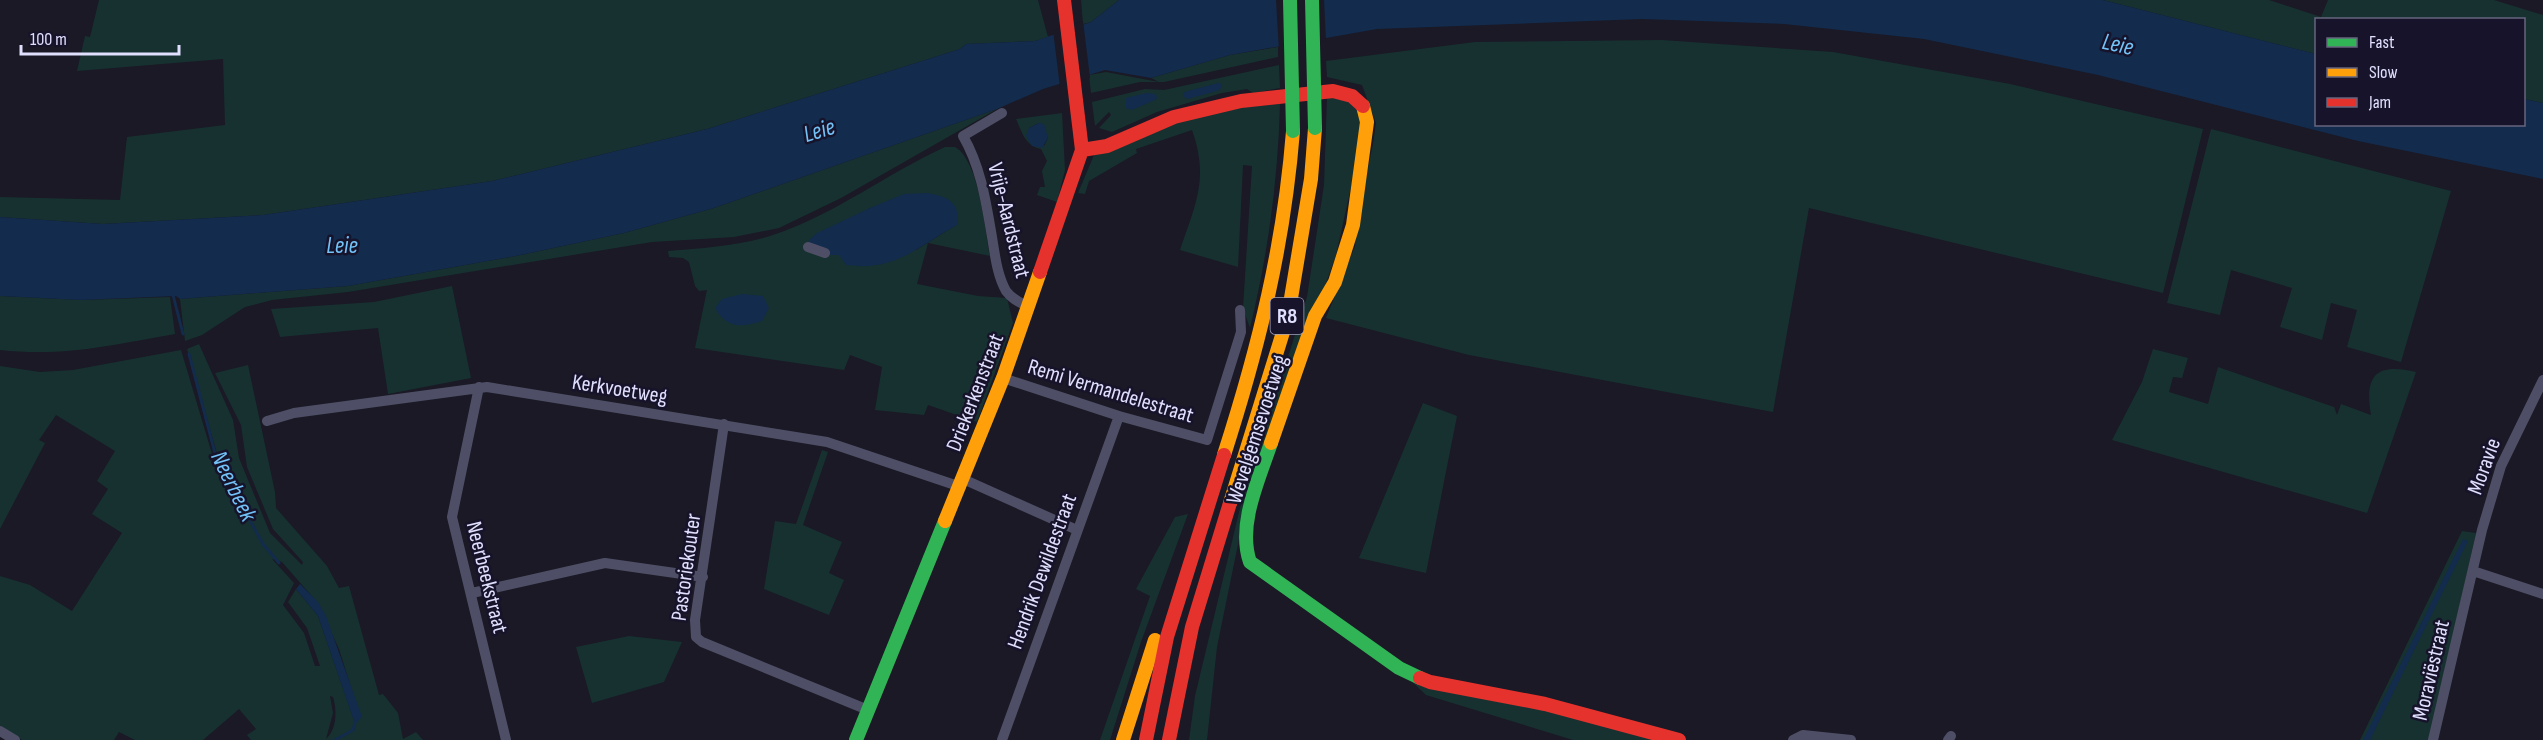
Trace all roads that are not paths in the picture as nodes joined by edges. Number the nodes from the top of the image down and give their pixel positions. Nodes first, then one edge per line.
1 (1064, 0) edge
2 (1290, 0) edge
3 (1312, 0) edge
4 (1002, 113) dead end
5 (1082, 150) junction
6 (808, 247) dead end
7 (825, 253) dead end
8 (1028, 307) junction
9 (1240, 310) dead end
10 (1003, 378) junction
11 (2543, 380) edge
12 (479, 387) junction
13 (1119, 416) junction
14 (267, 421) dead end
15 (724, 424) junction
16 (962, 483) junction
17 (1077, 530) junction
18 (2474, 571) junction
19 (703, 577) junction
20 (472, 593) junction
21 (2543, 594) edge
22 (2464, 609) joint
23 (1170, 626) junction
24 (1175, 703) junction
25 (868, 710) junction
26 (0, 731) edge
27 (15, 740) edge
28 (506, 740) edge
29 (856, 740) edge
30 (1002, 740) edge
31 (1123, 740) edge
32 (1146, 740) edge
33 (1169, 740) edge
34 (1178, 740) edge
35 (1680, 740) edge
36 (1793, 740) edge
37 (1851, 740) edge
38 (2433, 740) edge

1 - 5 main road, Driekerkenstraat
2 - 23 main road, R8, bridge
3 - 24 main road, R8, bridge
4 - 8 street, Vrije-Aardstraat
5 - 8 main road, Driekerkenstraat
5 - 35 main road, Wevelgemsevoetweg
6 - 7 street
8 - 10 main road, Driekerkenstraat
9 - 13 street, Remi Vermandelestraat
10 - 13 street, Remi Vermandelestraat
10 - 16 main road, Driekerkenstraat
11 - 18 street, Moravie
12 - 14 street, Kerkvoetweg
12 - 15 street, Kerkvoetweg
12 - 20 street, Neerbeekstraat
13 - 17 street, Hendrik Dewildestraat
15 - 16 street, Kerkvoetweg
15 - 19 street, Pastoriekouter
16 - 17 street, Kerkvoetweg
16 - 25 main road, Driekerkenstraat
17 - 30 street, Hendrik Dewildestraat
18 - 21 street
18 - 22 street, Moravie
19 - 20 street
19 - 25 street, Pastoriekouter
20 - 28 street, Neerbeekstraat
22 - 38 street, Moraviëstraat
23 - 31 main road
23 - 32 main road, R8
24 - 33 main road, R8
24 - 34 main road
25 - 29 main road, Driekerkenstraat
26 - 27 street
36 - 37 street

